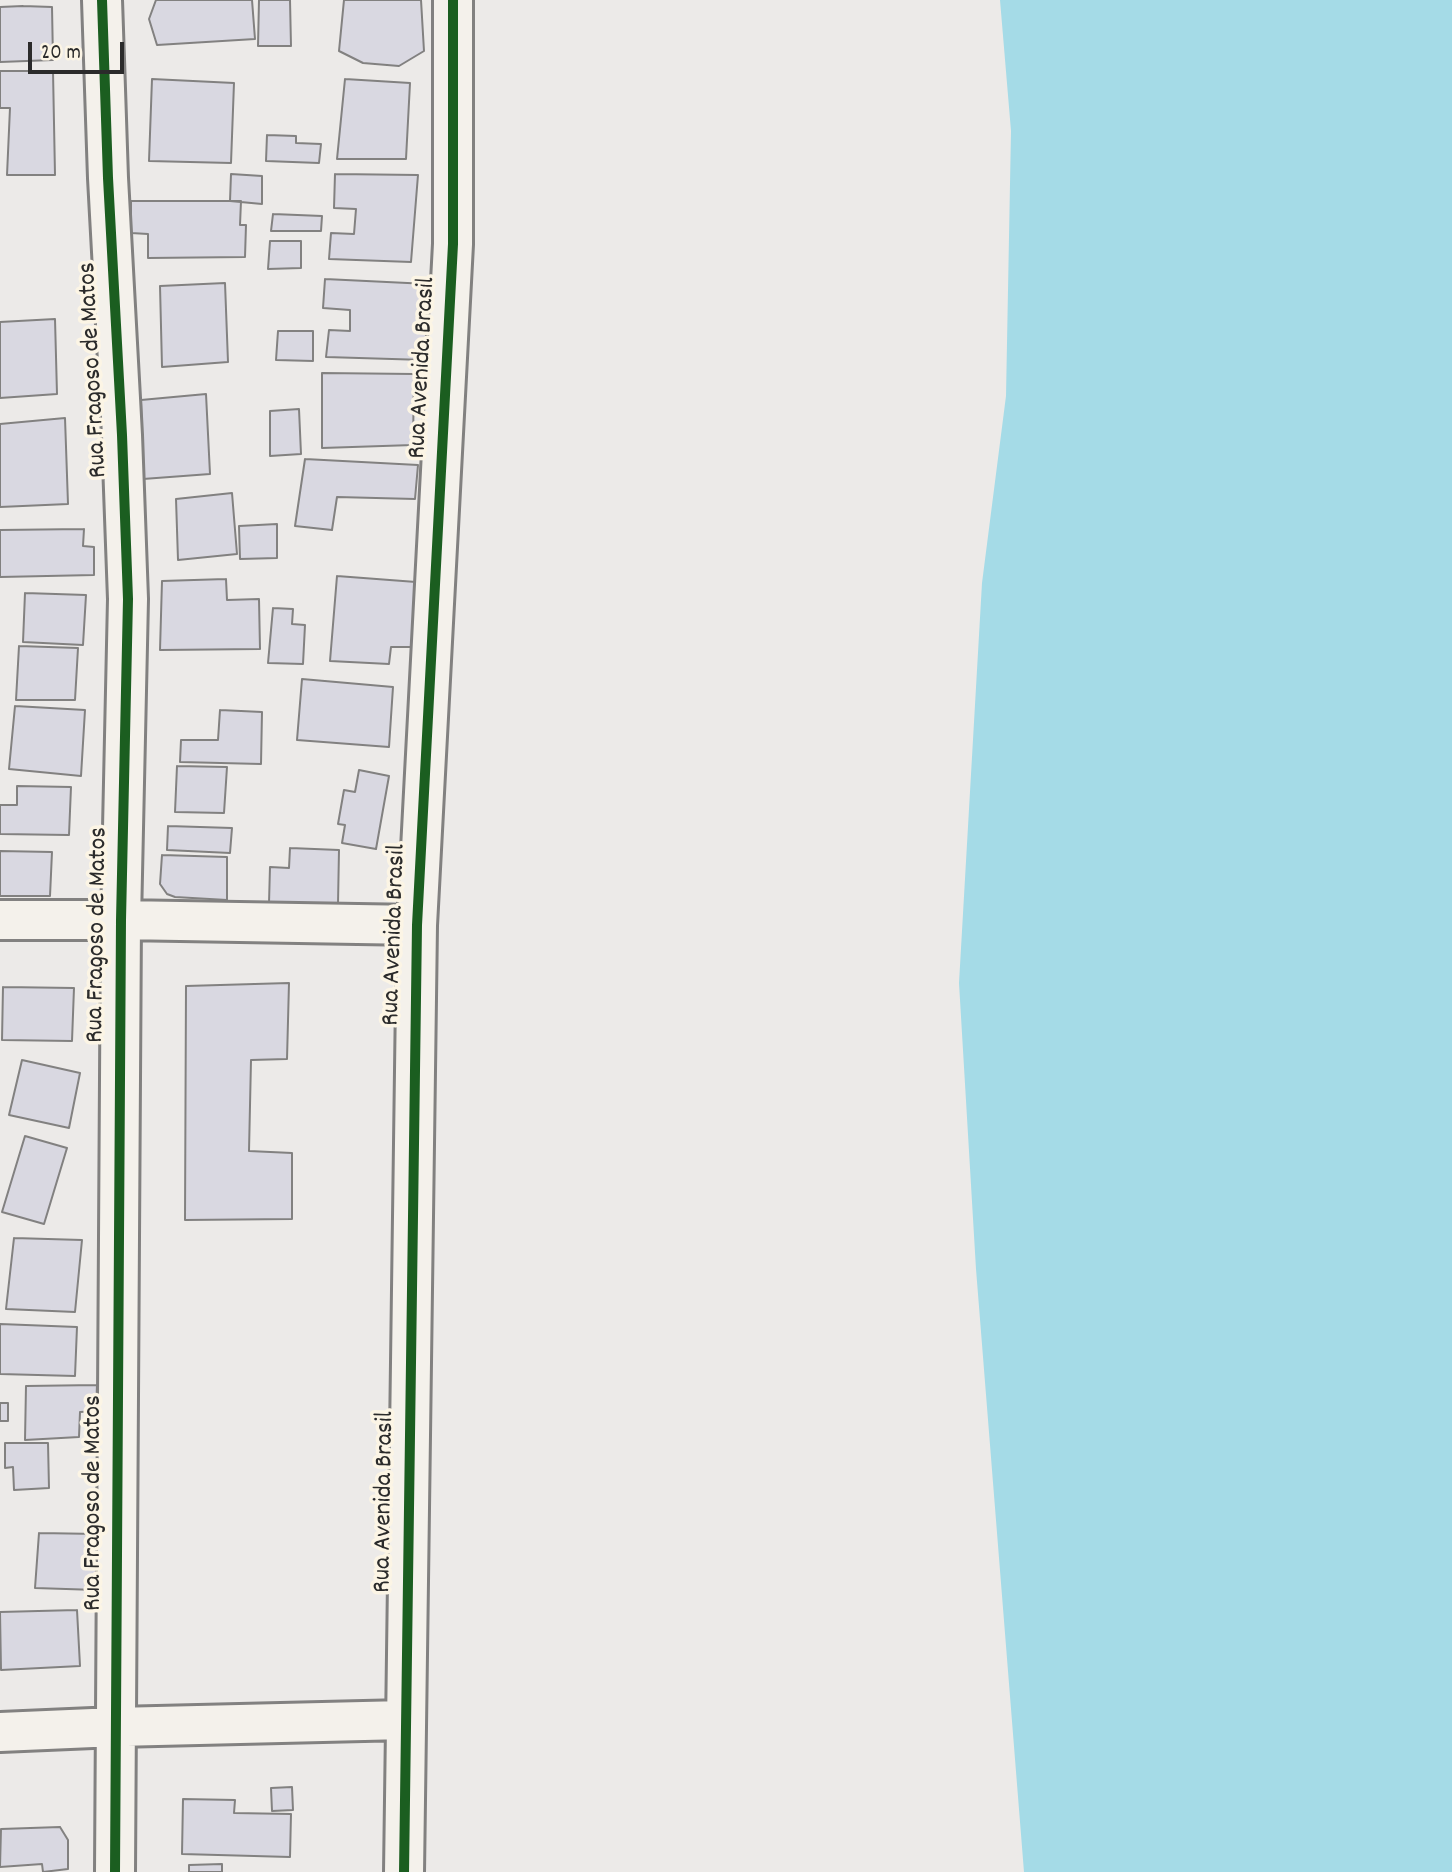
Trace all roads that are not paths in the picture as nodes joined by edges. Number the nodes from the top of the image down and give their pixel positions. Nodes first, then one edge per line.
1 (102, 0) edge
2 (453, 0) edge
3 (0, 920) edge
4 (121, 920) junction
5 (417, 925) junction
6 (405, 1720) junction
7 (116, 1727) junction
8 (0, 1732) edge
9 (115, 1872) edge
10 (404, 1872) edge

1 - 4 street, Rua Fragoso de Matos
2 - 5 street, Rua Avenida Brasil
3 - 4 street
4 - 5 street
4 - 7 street, Rua Fragoso de Matos
5 - 6 street, Rua Avenida Brasil
6 - 7 street
6 - 10 street, Rua Avenida Brasil
7 - 8 street
7 - 9 street, Rua Fragoso de Matos

